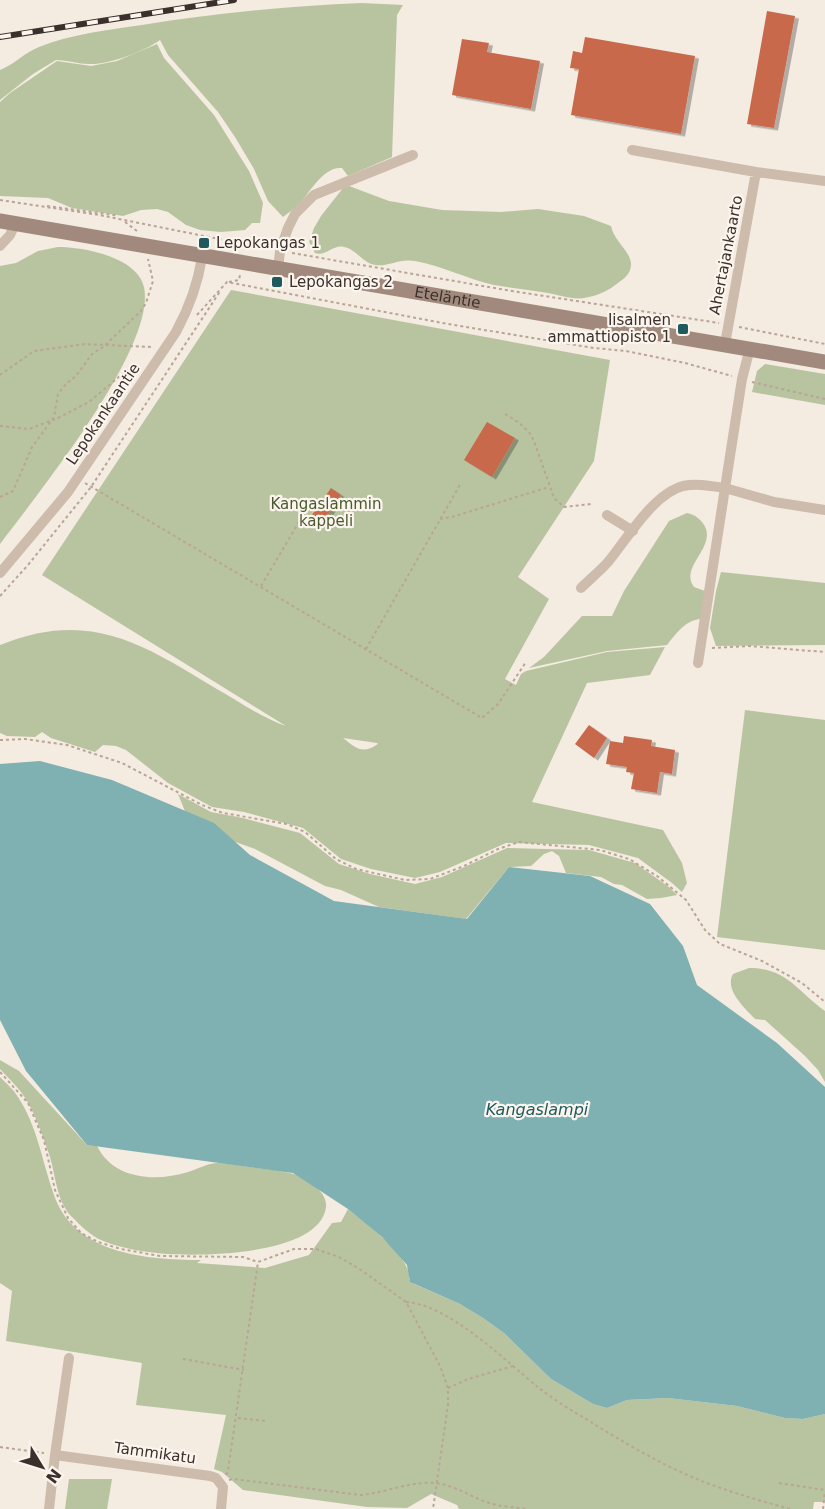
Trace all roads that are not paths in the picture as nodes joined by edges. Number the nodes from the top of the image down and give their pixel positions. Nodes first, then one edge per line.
1 (632, 150) dead end
2 (413, 155) dead end
3 (756, 172) junction
4 (825, 181) edge
5 (8, 222) edge
6 (0, 246) edge
7 (201, 257) junction
8 (278, 270) junction
9 (725, 344) junction
10 (750, 348) junction
11 (825, 362) edge
12 (725, 488) junction
13 (825, 510) edge
14 (607, 514) dead end
15 (633, 531) junction
16 (0, 573) edge
17 (581, 588) dead end
18 (698, 663) dead end
19 (69, 1358) dead end
20 (55, 1455) junction
21 (49, 1509) edge
22 (221, 1509) edge

1 - 3 street
2 - 8 street
3 - 4 street
3 - 9 street, Ahertajankaarto
5 - 6 street
5 - 7 street, Eteläntie
7 - 8 street, Eteläntie
7 - 16 street, Lepokankaantie
8 - 9 street, Eteläntie
9 - 10 street, Eteläntie
10 - 11 street, Eteläntie
10 - 12 street
12 - 13 street
12 - 15 street
12 - 18 street
14 - 15 street
15 - 17 street
19 - 20 street
20 - 21 street
20 - 22 street, Tammikatu

